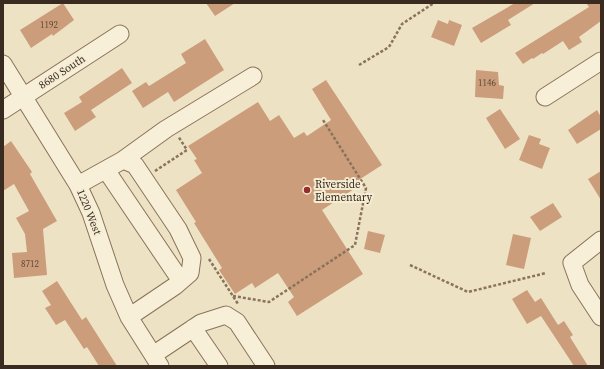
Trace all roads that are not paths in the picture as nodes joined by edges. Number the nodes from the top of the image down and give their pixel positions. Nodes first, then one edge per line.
1 (120, 34) dead end
2 (601, 61) edge
3 (3, 64) edge
4 (252, 76) dead end
5 (23, 97) junction
6 (546, 97) dead end
7 (3, 110) edge
8 (123, 160) junction
9 (106, 170) junction
10 (78, 185) junction
11 (601, 240) edge
12 (181, 281) junction
13 (129, 317) junction
14 (601, 317) edge
15 (193, 328) junction
16 (157, 361) edge
17 (219, 366) edge
18 (266, 366) edge

1 - 5 street, 8680 South
2 - 6 street
3 - 5 street, 1220 West
4 - 8 street
5 - 7 street, 8680 South
5 - 10 street, 1220 West
8 - 9 street
8 - 12 street
9 - 10 street
9 - 12 street
10 - 13 street, 1220 West
11 - 14 street
12 - 13 street
13 - 16 street, 1220 West
15 - 16 street
15 - 17 street
15 - 18 street

